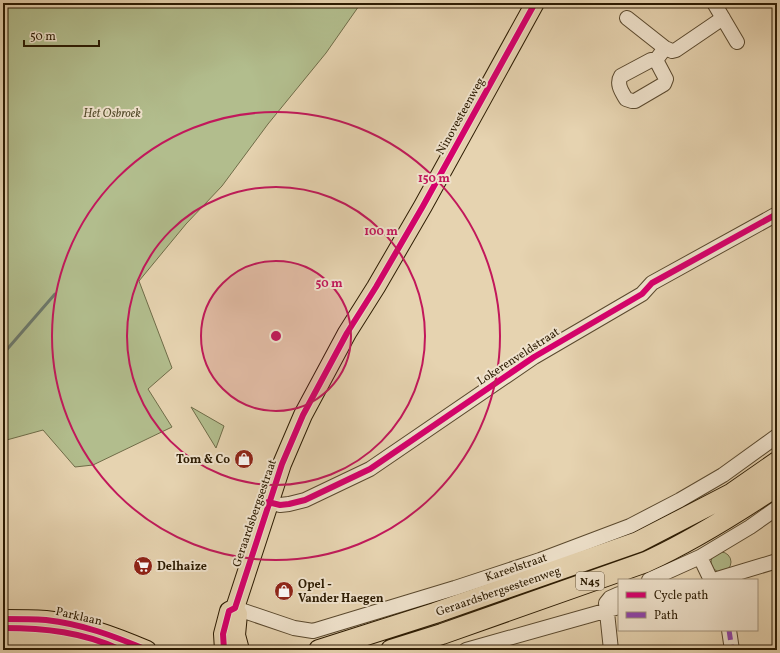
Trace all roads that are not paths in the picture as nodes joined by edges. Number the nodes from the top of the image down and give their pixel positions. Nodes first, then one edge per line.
1 (535, 3) edge
2 (714, 3) edge
3 (627, 18) dead end
4 (723, 18) junction
5 (737, 42) dead end
6 (665, 48) junction
7 (656, 60) dead end
8 (777, 214) edge
9 (318, 385) joint
10 (777, 436) edge
11 (777, 462) edge
12 (777, 486) edge
13 (268, 502) junction
14 (777, 508) edge
15 (700, 557) junction
16 (777, 561) edge
17 (648, 571) edge
18 (622, 579) edge
19 (715, 579) edge
20 (719, 579) edge
21 (618, 580) edge
22 (614, 602) edge
23 (234, 608) junction
24 (3, 619) edge
25 (3, 628) edge
26 (730, 631) edge
27 (121, 650) edge
28 (147, 650) edge
29 (224, 650) edge
30 (240, 650) edge
31 (319, 650) edge
32 (391, 650) edge
33 (466, 650) edge
34 (611, 650) edge
35 (732, 650) edge

1 - 9 main road, Ninovesteenweg
2 - 4 street
3 - 6 street
4 - 5 street
4 - 6 street
6 - 7 street
8 - 13 street, Lokerenveldstraat
9 - 13 main road, Geraardsbergsestraat
10 - 23 street, Kareelstraat
11 - 31 highway, Geraardsbergsesteenweg / N45
12 - 17 highway, Geraardsbergsesteenweg / N45
13 - 23 main road, Geraardsbergsestraat
14 - 15 street
15 - 17 street
15 - 19 street
16 - 20 street
17 - 18 highway, Geraardsbergsesteenweg / N45
21 - 32 highway, Geraardsbergsesteenweg / N45
22 - 33 street
22 - 34 street
23 - 29 main road, Geraardsbergsestraat
23 - 30 main road, Geraardsbergsestraat
24 - 28 main road, Parklaan
25 - 27 main road, Parklaan
26 - 35 street

